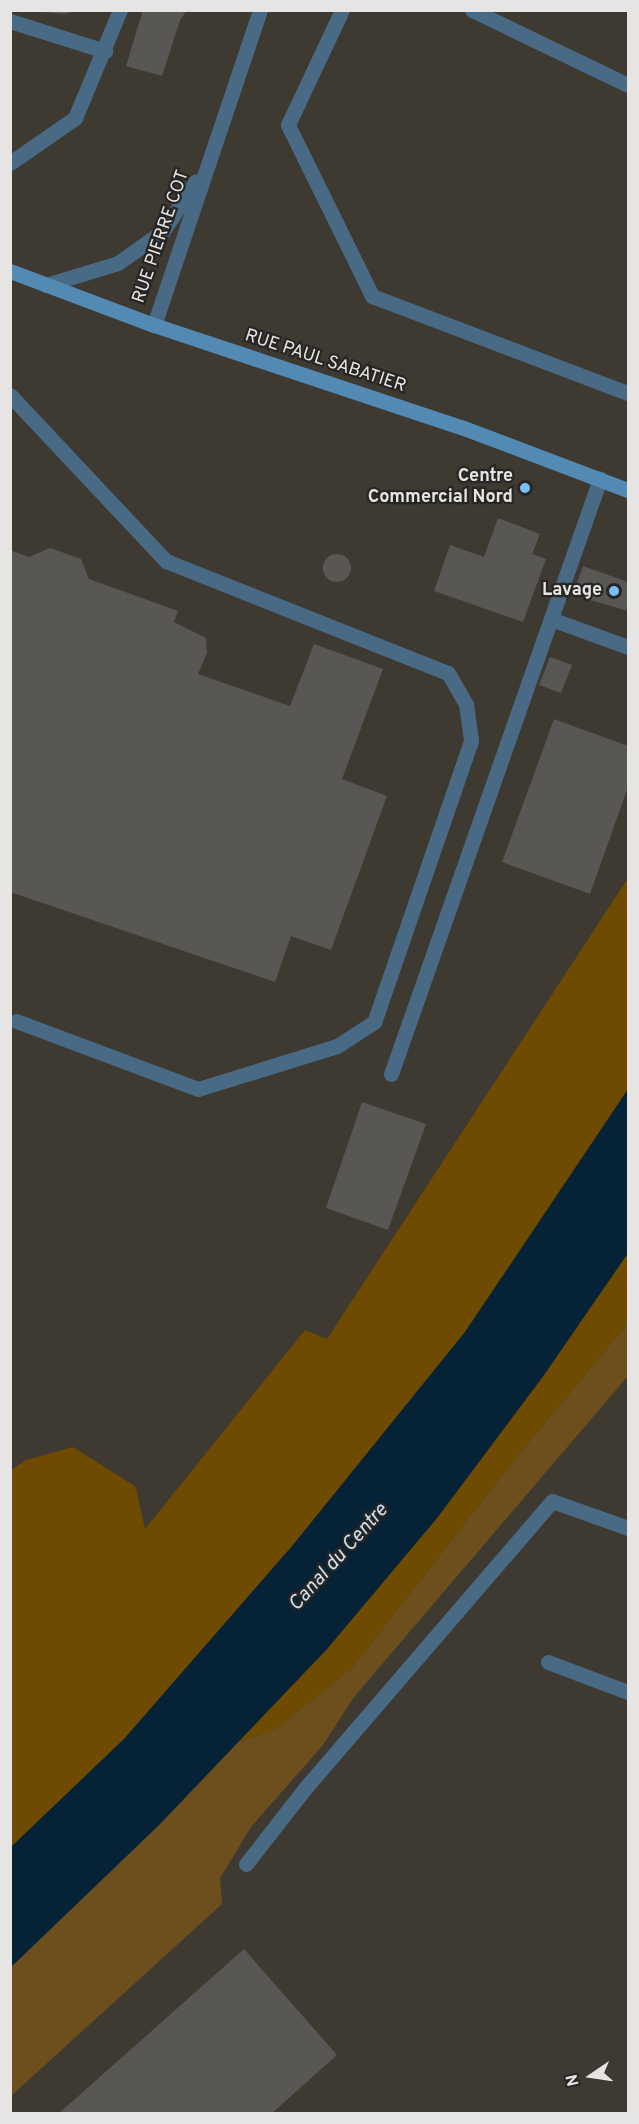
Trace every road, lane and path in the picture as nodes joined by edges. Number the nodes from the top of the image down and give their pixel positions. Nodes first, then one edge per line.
1 (120, 10) edge
2 (260, 10) edge
3 (342, 10) edge
4 (472, 10) edge
5 (10, 21) edge
6 (105, 51) junction
7 (628, 85) edge
8 (208, 162) junction
9 (10, 163) edge
10 (10, 271) edge
11 (46, 285) junction
12 (154, 325) junction
13 (628, 393) edge
14 (10, 395) edge
15 (600, 479) junction
16 (628, 490) edge
17 (551, 619) junction
18 (628, 647) edge
19 (16, 1021) dead end
20 (391, 1074) dead end
21 (628, 1528) edge
22 (548, 1662) dead end
23 (628, 1692) edge
24 (246, 1864) dead end

1 - 6 street
2 - 8 street, RUE PIERRE COT
3 - 13 street
4 - 7 street
5 - 6 street
6 - 9 street
8 - 11 street, RUE PIERRE COT
8 - 12 street, RUE PIERRE COT
10 - 11 main road, RUE PAUL SABATIER
11 - 12 main road, RUE PAUL SABATIER
12 - 15 main road, RUE PAUL SABATIER
14 - 19 street
15 - 16 main road, RUE PAUL SABATIER
15 - 17 street
17 - 18 street
17 - 20 street
21 - 24 street
22 - 23 street

